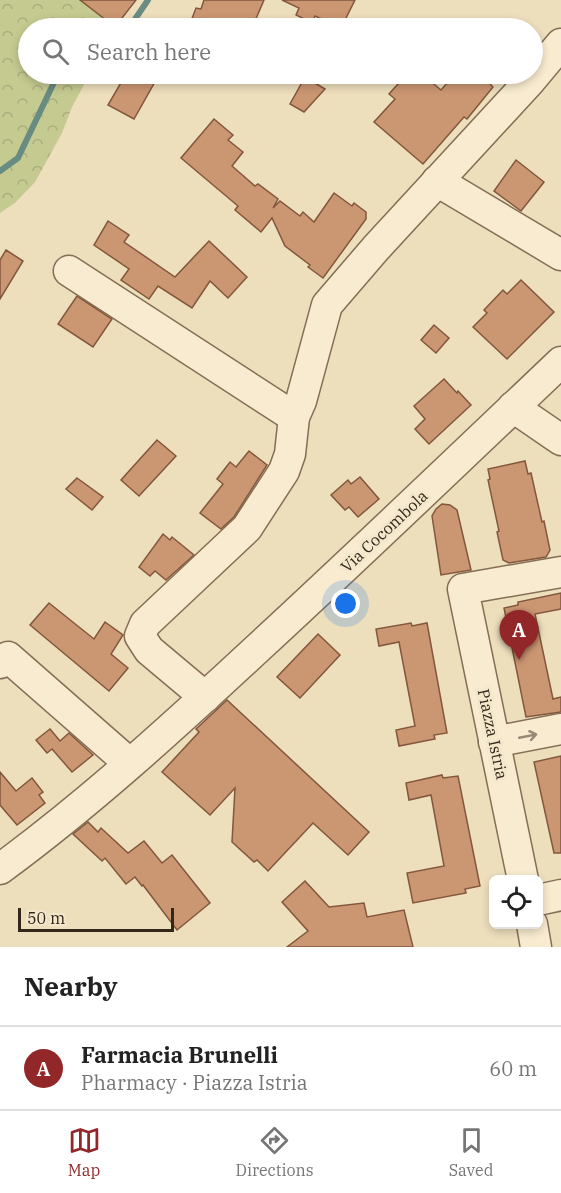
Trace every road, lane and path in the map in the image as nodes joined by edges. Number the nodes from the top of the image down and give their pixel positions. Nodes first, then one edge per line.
1 (561, 44) edge
2 (543, 65) edge
3 (527, 84) edge
4 (437, 181) junction
5 (561, 255) edge
6 (69, 271) dead end
7 (561, 362) edge
8 (513, 407) junction
9 (294, 417) junction
10 (561, 441) edge
11 (561, 572) edge
12 (0, 663) edge
13 (205, 697) junction
14 (561, 729) edge
15 (494, 742) junction
16 (129, 764) junction
17 (0, 869) edge
18 (522, 875) edge
19 (561, 895) edge
20 (543, 899) edge
21 (533, 929) edge
22 (536, 947) edge

1 - 2 street
3 - 4 street
4 - 5 street
4 - 9 street
6 - 9 street
7 - 8 street, Via Cocombola
8 - 10 street
8 - 13 street, Via Cocombola
9 - 13 street
11 - 15 street, Piazza Istria
12 - 16 street
13 - 16 street, Via Cocombola
15 -> 14 street
15 - 18 street, Piazza Istria
16 - 17 street, Via Cocombola
19 - 20 street
21 - 22 street

